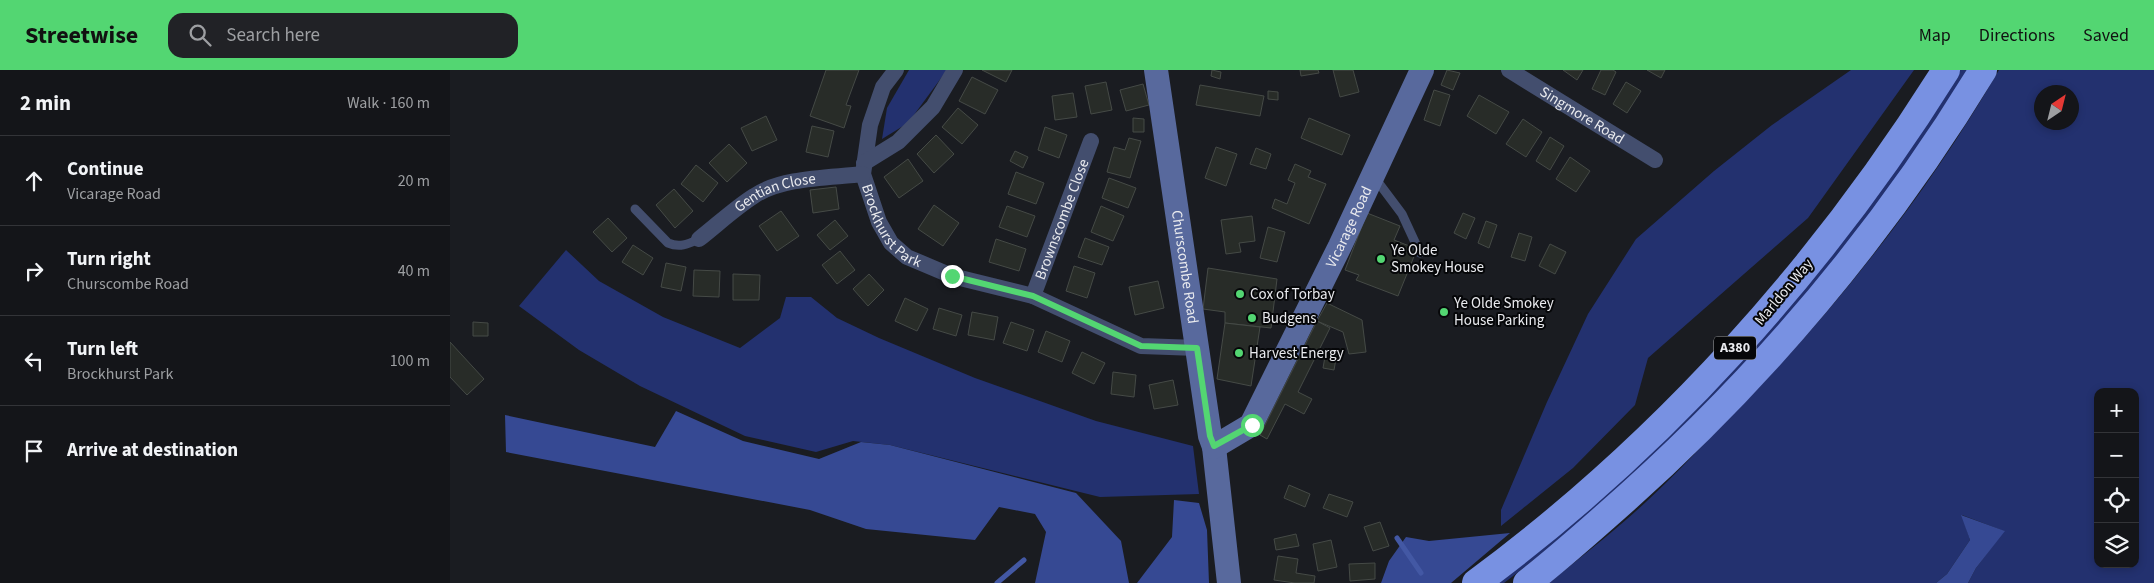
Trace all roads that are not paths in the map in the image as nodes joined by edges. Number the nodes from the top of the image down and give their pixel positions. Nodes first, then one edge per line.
1 (896, 70) edge
2 (1156, 70) edge
3 (1422, 70) edge
4 (1509, 70) edge
5 (1946, 70) edge
6 (1983, 70) edge
7 (955, 71) edge
8 (1091, 141) dead end
9 (1655, 160) dead end
10 (863, 169) junction
11 (1373, 176) junction
12 (635, 209) dead end
13 (699, 239) joint
14 (1420, 253) dead end
15 (1033, 296) junction
16 (1197, 348) junction
17 (1214, 446) junction
18 (1230, 583) edge
19 (1476, 583) edge
20 (1527, 583) edge

1 - 10 street, Brockhurst Park
2 - 16 street, Churscombe Road
3 - 11 street, Vicarage Road
4 - 9 street, Singmore Road
5 - 19 highway, Marldon Way / A380
6 - 20 highway, Marldon Way / A380
7 - 10 street, Brockhurst Park
8 - 15 street, Brownscombe Close
10 - 13 street, Gentian Close
10 - 15 street, Brockhurst Park
11 - 14 lane
11 - 17 street, Vicarage Road
12 - 13 lane
15 - 16 street, Brockhurst Park
16 - 17 street, Churscombe Road
17 - 18 street, Churscombe Road

